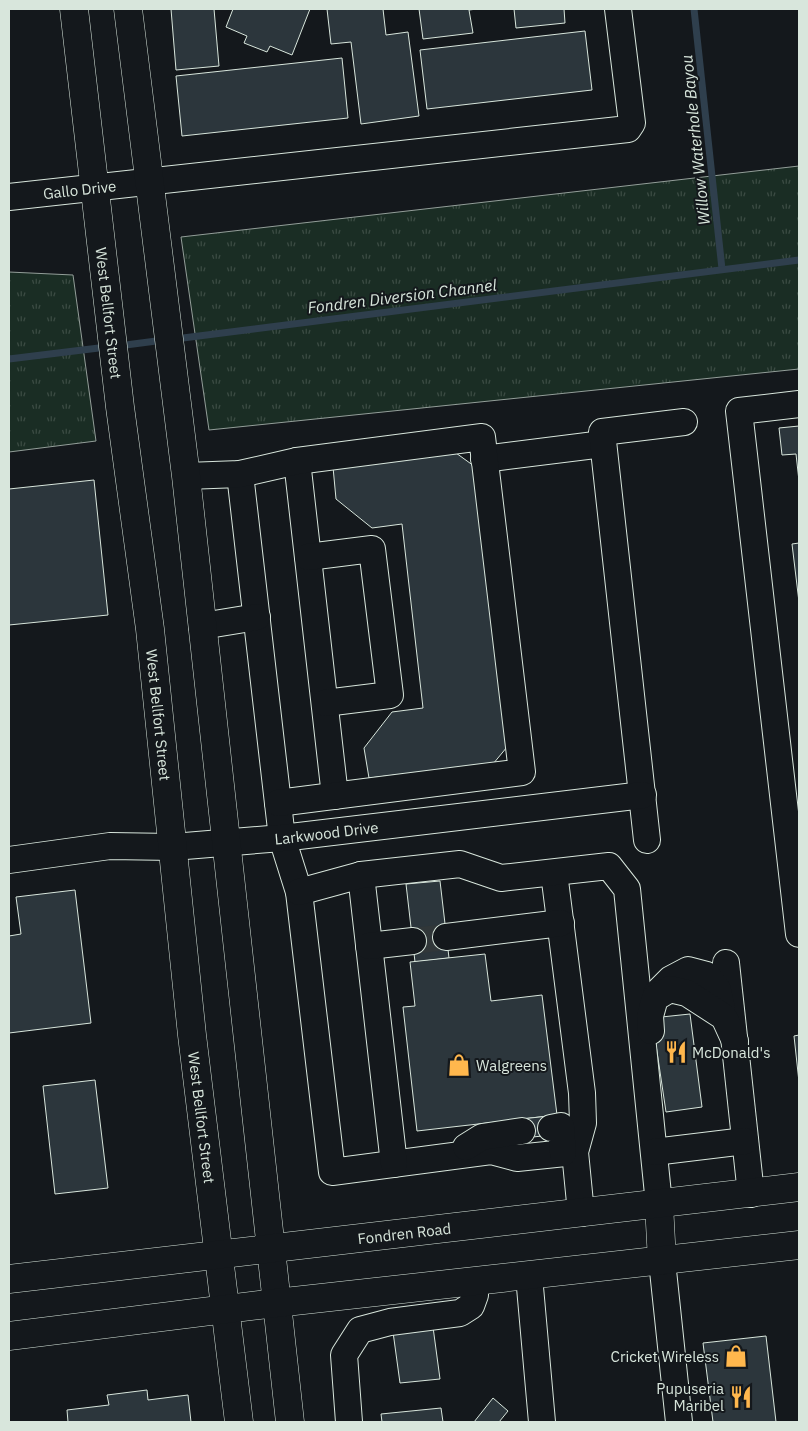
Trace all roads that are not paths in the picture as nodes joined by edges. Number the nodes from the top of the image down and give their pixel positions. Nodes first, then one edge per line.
1 (74, 9) edge
2 (128, 9) edge
3 (618, 9) edge
4 (151, 182) junction
5 (96, 188) junction
6 (9, 197) edge
7 (799, 404) edge
8 (684, 422) dead end
9 (603, 444) junction
10 (484, 459) junction
11 (296, 461) junction
12 (240, 474) junction
13 (186, 476) junction
14 (308, 557) junction
15 (257, 617) junction
16 (202, 626) junction
17 (325, 703) junction
18 (643, 795) junction
19 (336, 796) junction
20 (278, 803) junction
21 (282, 838) junction
22 (647, 840) dead end
23 (224, 843) junction
24 (173, 847) junction
25 (9, 860) edge
26 (554, 872) junction
27 (361, 875) junction
28 (299, 892) junction
29 (561, 923) junction
30 (799, 934) edge
31 (446, 937) tunnel mouth
32 (413, 941) tunnel mouth
33 (369, 946) junction
34 (726, 963) dead end
35 (735, 1041) junction
36 (551, 1128) dead end
37 (522, 1131) dead end
38 (746, 1141) junction
39 (569, 1152) junction
40 (659, 1152) junction
41 (453, 1156) junction
42 (394, 1164) junction
43 (799, 1188) edge
44 (751, 1194) junction
45 (659, 1204) junction
46 (581, 1213) junction
47 (799, 1245) edge
48 (270, 1249) junction
49 (220, 1255) junction
50 (662, 1261) junction
51 (529, 1276) junction
52 (9, 1279) edge
53 (474, 1282) junction
54 (352, 1295) junction
55 (276, 1303) junction
56 (226, 1309) junction
57 (360, 1330) junction
58 (9, 1336) edge
59 (239, 1422) edge
60 (290, 1422) edge
61 (349, 1422) edge
62 (542, 1422) edge
63 (679, 1422) edge

1 - 5 main road, West Bellfort Street
2 - 4 main road
3 - 4 street, Gallo Drive
4 - 5 street, Gallo Drive
4 - 13 main road
5 - 6 street, Gallo Drive
5 - 24 main road, West Bellfort Street
7 - 30 street
8 - 9 street
9 - 10 street
9 - 18 street
10 - 11 street
10 - 19 street
11 - 12 street
11 - 14 street
12 - 13 street
12 - 15 street
13 - 16 main road
14 - 17 street
14 - 17 street
15 - 16 street
15 - 20 street
16 - 23 main road
17 - 19 street
18 - 21 street, Larkwood Drive
18 - 22 street
19 - 20 street
20 - 21 street
21 - 23 street, Larkwood Drive
21 - 28 street
23 - 24 street, Larkwood Drive
23 - 48 main road
24 - 25 street, Larkwood Drive
24 - 49 main road, West Bellfort Street
26 - 27 street
26 - 29 street
26 - 40 street
27 - 28 street
27 - 33 street
28 - 42 street
29 - 31 street
29 - 39 street
32 - 33 street
33 - 42 street
34 - 35 street
35 - 38 street
35 - 40 street
36 - 39 street
37 - 41 street
38 - 40 street
38 - 44 street
39 - 41 street
39 - 46 street
40 - 45 street
41 - 42 street
43 - 44 main road, Fondren Road
44 - 45 main road, Fondren Road
45 - 46 main road, Fondren Road
45 - 50 main road
46 - 48 main road, Fondren Road
47 - 50 main road
48 - 49 main road, Fondren Road
48 - 55 main road
49 - 52 main road, Fondren Road
49 - 56 main road, West Bellfort Street
50 - 51 main road
50 - 63 street
51 - 53 main road
51 - 62 street
53 - 54 main road
53 - 57 street
54 - 55 main road
54 - 57 street
55 - 56 main road
55 - 60 main road
56 - 58 main road
56 - 59 main road, West Bellfort Street
57 - 61 street

